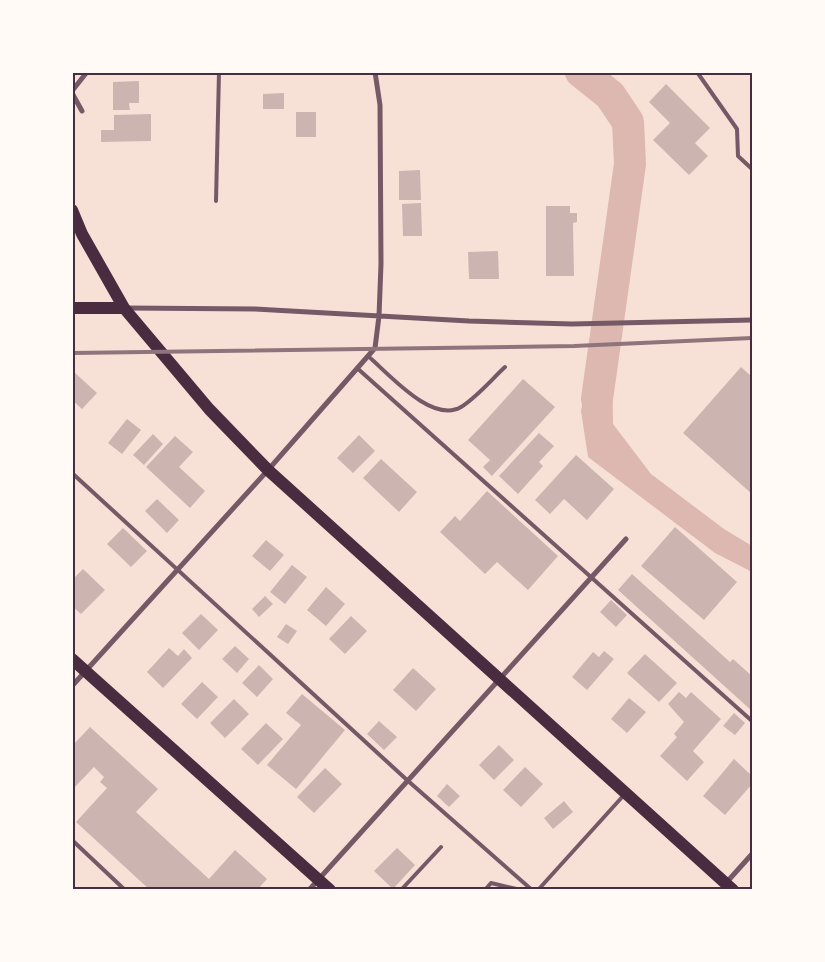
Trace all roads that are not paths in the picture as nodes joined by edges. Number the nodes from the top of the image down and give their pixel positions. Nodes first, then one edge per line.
1 (87, 72) edge
2 (219, 72) edge
3 (375, 72) edge
4 (697, 72) edge
5 (72, 92) edge
6 (82, 112) dead end
7 (752, 169) edge
8 (216, 201) dead end
9 (72, 210) edge
10 (72, 308) edge
11 (124, 308) junction
12 (379, 316) junction
13 (752, 320) edge
14 (368, 356) junction
15 (505, 367) dead end
16 (357, 368) junction
17 (268, 470) junction
18 (72, 473) edge
19 (626, 539) dead end
20 (177, 570) junction
21 (591, 577) junction
22 (72, 659) edge
23 (86, 671) junction
24 (498, 678) junction
25 (72, 686) edge
26 (752, 721) edge
27 (407, 780) junction
28 (626, 793) junction
29 (72, 840) edge
30 (441, 847) dead end
31 (752, 854) edge
32 (319, 879) junction
33 (729, 886) edge
34 (125, 890) edge
35 (309, 890) edge
36 (330, 890) edge
37 (401, 890) edge
38 (485, 890) edge
39 (521, 890) edge
40 (532, 890) edge
41 (538, 890) edge

1 - 5 street
2 - 8 lane
3 - 12 street
4 - 7 lane
5 - 6 street
9 - 11 main road
10 - 11 main road
11 - 12 street
11 - 17 main road
12 - 13 street
12 - 14 street
14 - 15 lane
14 - 16 street
16 - 17 street
16 - 21 lane
17 - 20 street
17 - 24 main road
18 - 20 lane
19 - 21 street
20 - 23 street
20 - 27 lane
21 - 24 street
21 - 26 lane
22 - 23 main road
23 - 25 street
23 - 32 main road
24 - 27 street
24 - 28 main road
27 - 32 street
27 - 40 lane
28 - 33 main road
28 - 41 lane
29 - 34 lane
30 - 37 lane
31 - 33 street
32 - 35 street
32 - 36 main road
38 - 39 lane

